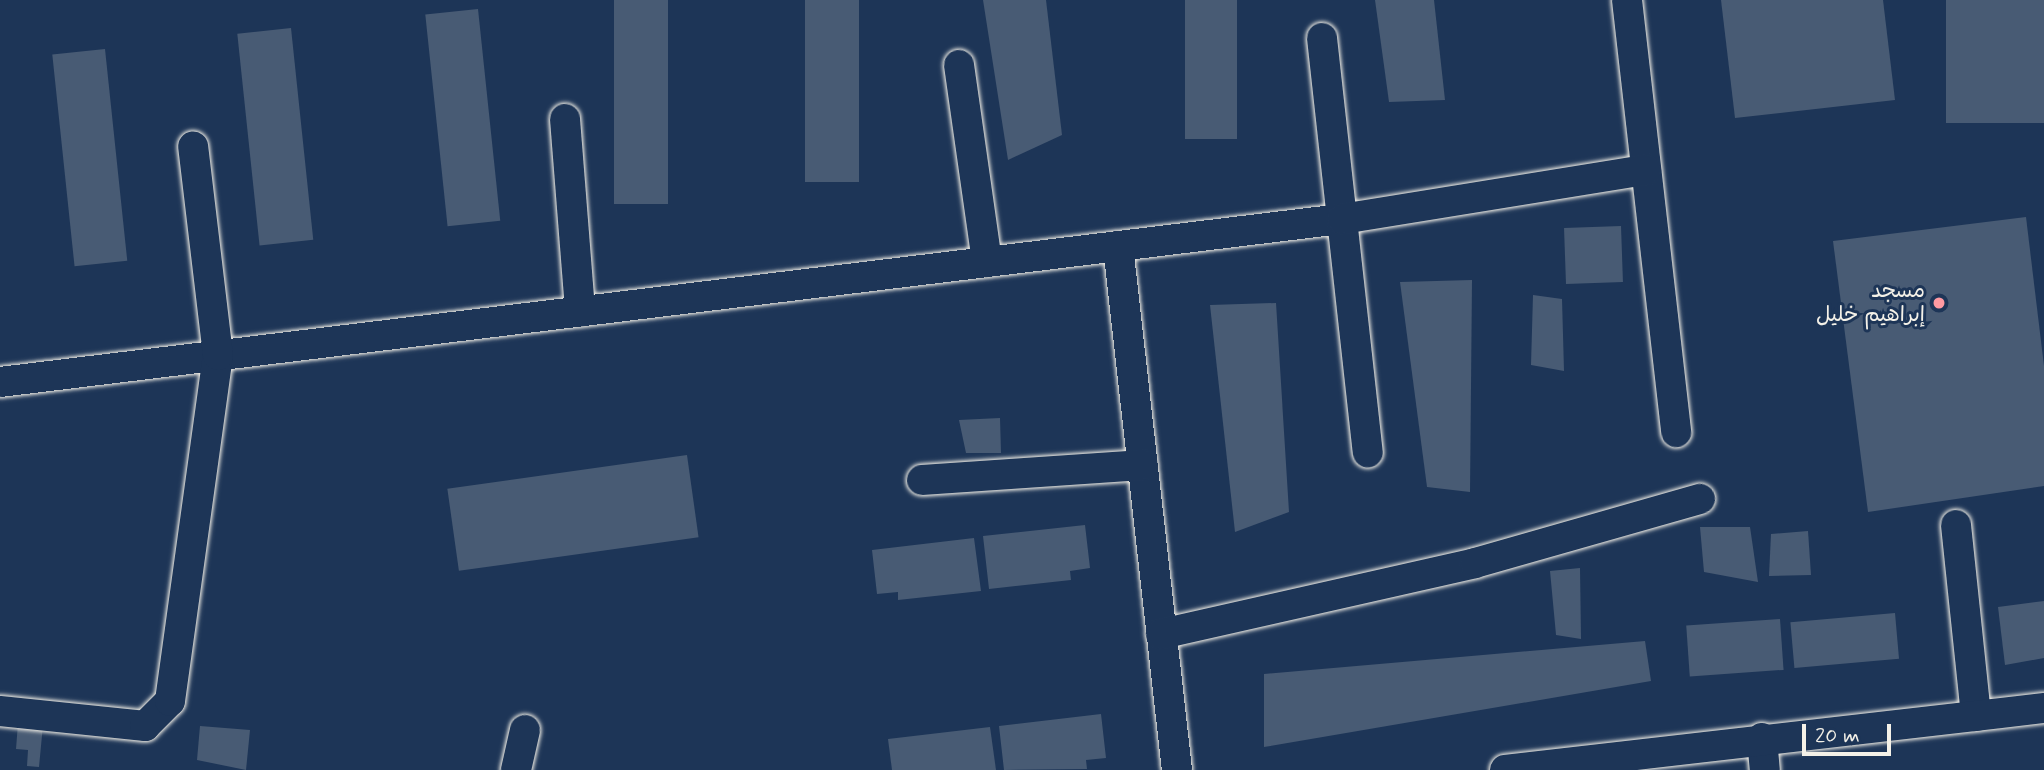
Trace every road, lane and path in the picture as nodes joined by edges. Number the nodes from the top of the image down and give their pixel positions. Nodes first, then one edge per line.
1 (1627, 0) edge
2 (1322, 38) dead end
3 (959, 65) dead end
4 (565, 119) dead end
5 (193, 146) dead end
6 (1646, 170) junction
7 (1342, 219) junction
8 (1118, 246) junction
9 (987, 262) junction
10 (580, 311) junction
11 (218, 355) junction
12 (0, 382) edge
13 (1676, 432) dead end
14 (1368, 452) dead end
15 (1142, 466) junction
16 (922, 480) dead end
17 (1700, 499) dead end
18 (1956, 524) dead end
19 (1161, 634) junction
20 (2044, 708) edge
21 (0, 711) edge
22 (1976, 716) junction
23 (526, 730) dead end
24 (1762, 738) junction
25 (516, 770) edge
26 (1177, 770) edge
27 (1505, 770) edge
28 (1765, 770) edge

1 - 6 street
2 - 7 street
3 - 9 street
4 - 10 street
5 - 11 street
6 - 7 street
6 - 13 street
7 - 8 street
7 - 14 street
8 - 9 street
8 - 15 street
9 - 10 street
10 - 11 street
11 - 12 street
11 - 21 street
15 - 16 street
15 - 19 street
17 - 19 street
18 - 22 street
19 - 26 street
20 - 22 street
22 - 24 street
23 - 25 street
24 - 27 street
24 - 28 street

